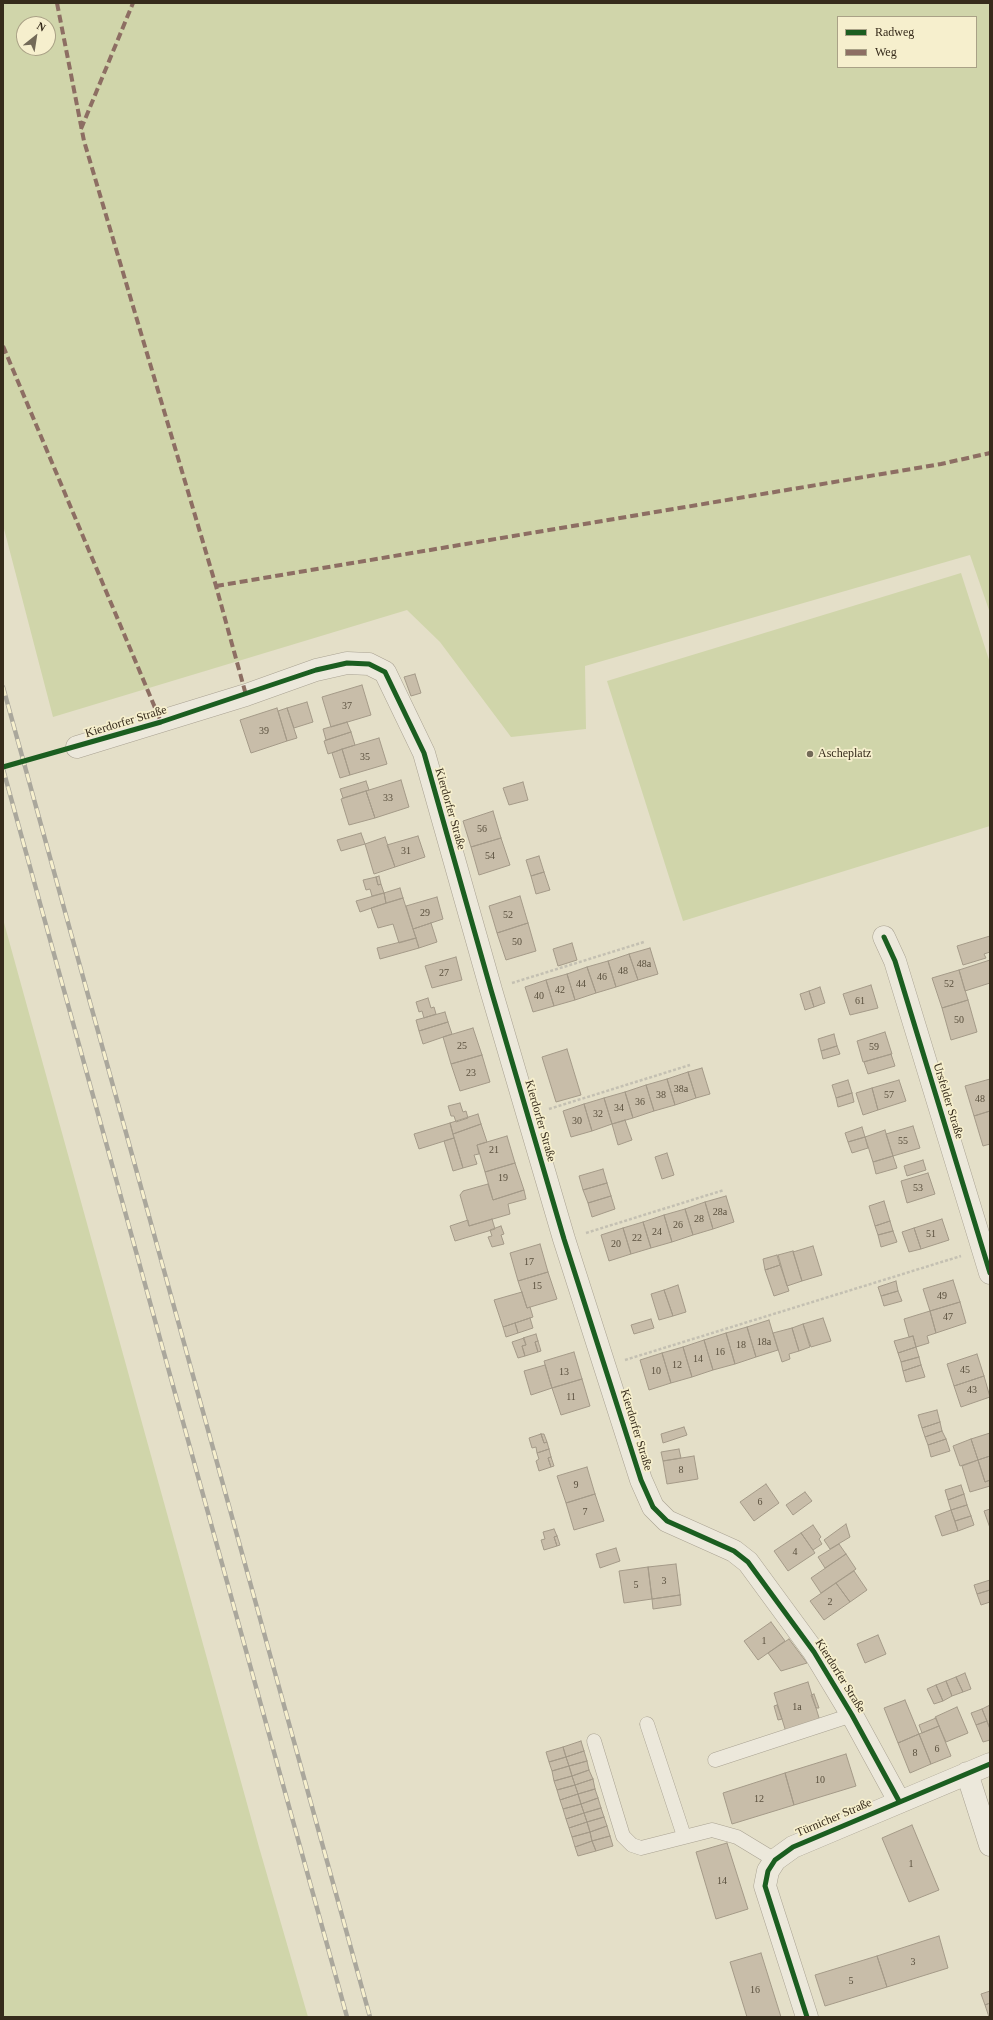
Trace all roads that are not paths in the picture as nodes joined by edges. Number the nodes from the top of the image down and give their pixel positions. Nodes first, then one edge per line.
1 (77, 747) dead end
2 (884, 936) dead end
3 (990, 1273) edge
4 (852, 1715) junction
5 (647, 1724) dead end
6 (594, 1741) dead end
7 (715, 1760) dead end
8 (990, 1764) edge
9 (967, 1773) junction
10 (899, 1801) junction
11 (684, 1836) junction
12 (990, 1845) edge
13 (775, 1860) junction
14 (808, 2017) edge

1 - 4 street, Kierdorfer Straße
2 - 3 street, Ursfelder Straße
4 - 7 lane
4 - 10 street, Kierdorfer Straße
5 - 11 lane
6 - 11 lane
8 - 9 street, Türnicher Straße
9 - 10 street, Türnicher Straße
9 - 12 street
10 - 13 street, Türnicher Straße
11 - 13 lane
13 - 14 street, Türnicher Straße

